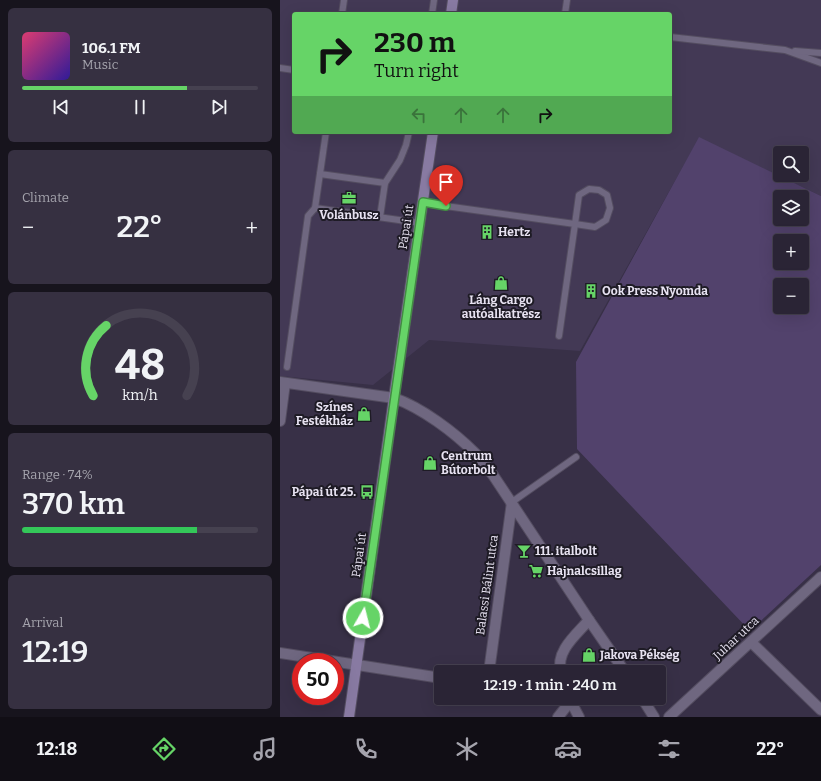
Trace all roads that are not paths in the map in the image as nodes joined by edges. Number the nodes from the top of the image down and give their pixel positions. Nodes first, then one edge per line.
1 (344, 0) edge
2 (434, 0) edge
3 (453, 0) edge
4 (567, 0) edge
5 (342, 12) edge
6 (432, 12) edge
7 (451, 12) edge
8 (565, 12) edge
9 (672, 37) edge
10 (785, 50) junction
11 (821, 53) edge
12 (821, 63) edge
13 (280, 68) edge
14 (292, 70) edge
15 (326, 134) edge
16 (409, 134) edge
17 (434, 134) edge
18 (320, 174) junction
19 (385, 183) junction
20 (423, 202) junction
21 (315, 208) junction
22 (380, 217) junction
23 (420, 223) junction
24 (575, 224) junction
25 (559, 336) dead end
26 (287, 367) dead end
27 (283, 383) edge
28 (394, 398) junction
29 (280, 421) edge
30 (576, 457) dead end
31 (512, 502) junction
32 (821, 576) edge
33 (589, 620) junction
34 (751, 642) junction
35 (280, 653) edge
36 (356, 665) junction
37 (490, 665) edge
38 (560, 665) edge
39 (620, 665) edge
40 (434, 677) edge
41 (566, 705) edge
42 (573, 705) edge
43 (646, 705) edge
44 (821, 710) edge
45 (349, 717) edge
46 (558, 717) edge
47 (579, 717) edge
48 (654, 717) edge
49 (669, 717) edge

1 - 5 lane
2 - 6 lane
3 - 7 main road
4 - 8 lane
9 - 10 lane
10 - 11 lane
10 - 12 lane
13 - 14 lane
15 - 18 lane
16 - 19 lane
17 - 20 main road, Pápai út
18 - 19 lane
18 - 21 lane
19 - 22 lane
20 - 23 main road, Pápai út
20 - 24 lane
21 - 22 lane
21 - 26 lane
22 - 23 lane
23 - 28 main road, Pápai út
24 - 24 lane
24 - 25 lane
27 - 28 street
27 - 29 street
28 - 31 street
28 - 36 main road, Pápai út
30 - 31 lane
31 - 33 street
31 - 37 street, Balassi Bálint utca
32 - 34 street, Juhar utca
33 - 38 street
33 - 39 street
34 - 44 street
34 - 49 street, Juhar utca
35 - 36 street
36 - 40 street
36 - 45 main road, Pápai út
41 - 46 street
42 - 47 street
43 - 48 street

